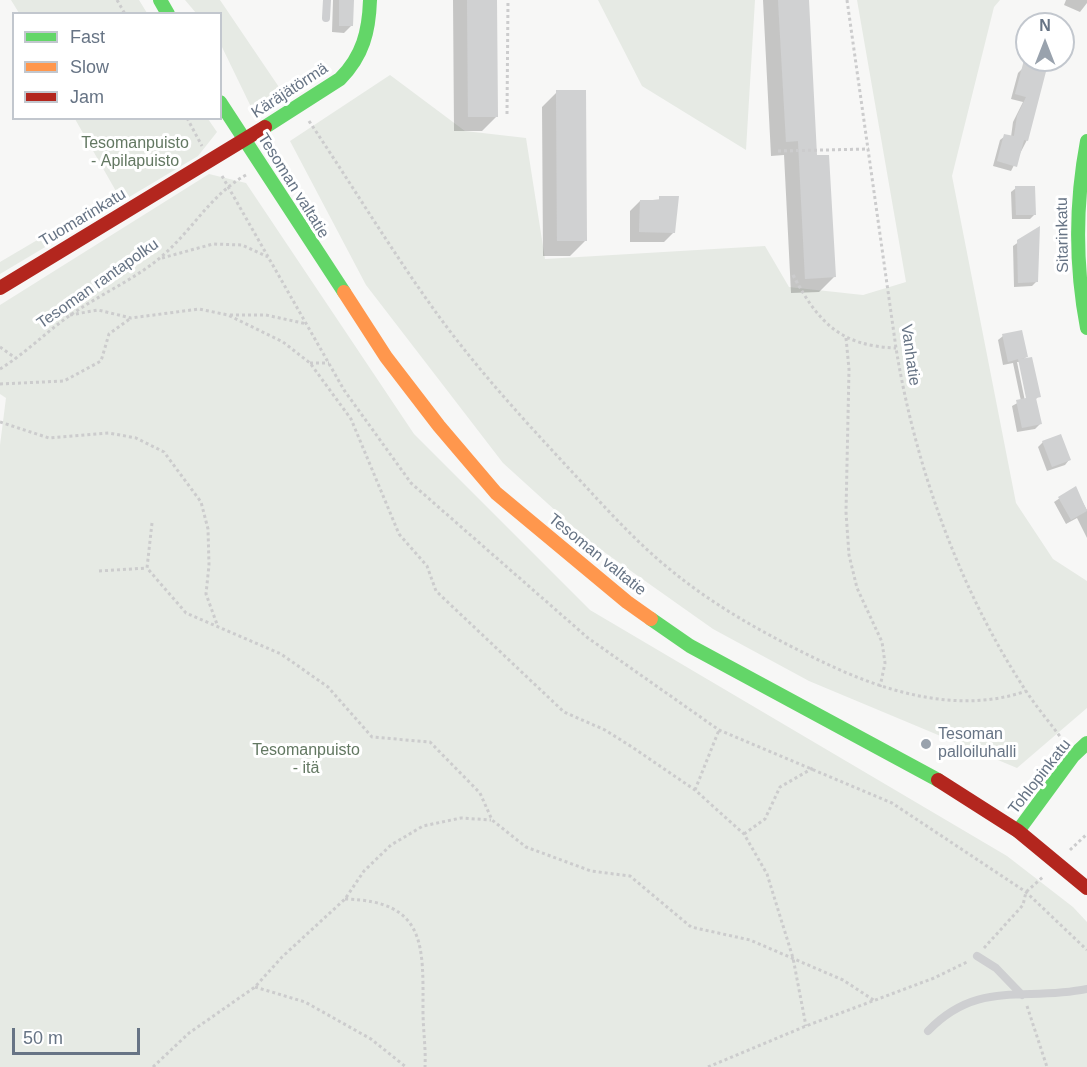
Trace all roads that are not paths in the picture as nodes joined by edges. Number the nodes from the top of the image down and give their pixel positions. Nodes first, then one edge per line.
1 (327, 0) edge
2 (370, 0) edge
3 (326, 18) dead end
4 (222, 105) edge
5 (245, 140) junction
6 (1087, 141) edge
7 (0, 288) edge
8 (1087, 328) edge
9 (1087, 744) edge
10 (1018, 831) junction
11 (1087, 888) edge
12 (977, 956) road end
13 (1087, 989) edge
14 (1022, 995) junction
15 (928, 1031) dead end

1 - 3 lane
2 - 5 main road, Käräjätörmä
4 - 5 main road, Tesoman valtatie
5 - 7 main road, Tuomarinkatu
5 - 10 main road, Tesoman valtatie
6 - 8 main road, Sitarinkatu
9 - 10 main road, Tohlopinkatu
10 - 11 main road, Tesoman valtatie
12 - 14 lane
13 - 14 lane
14 - 15 lane

